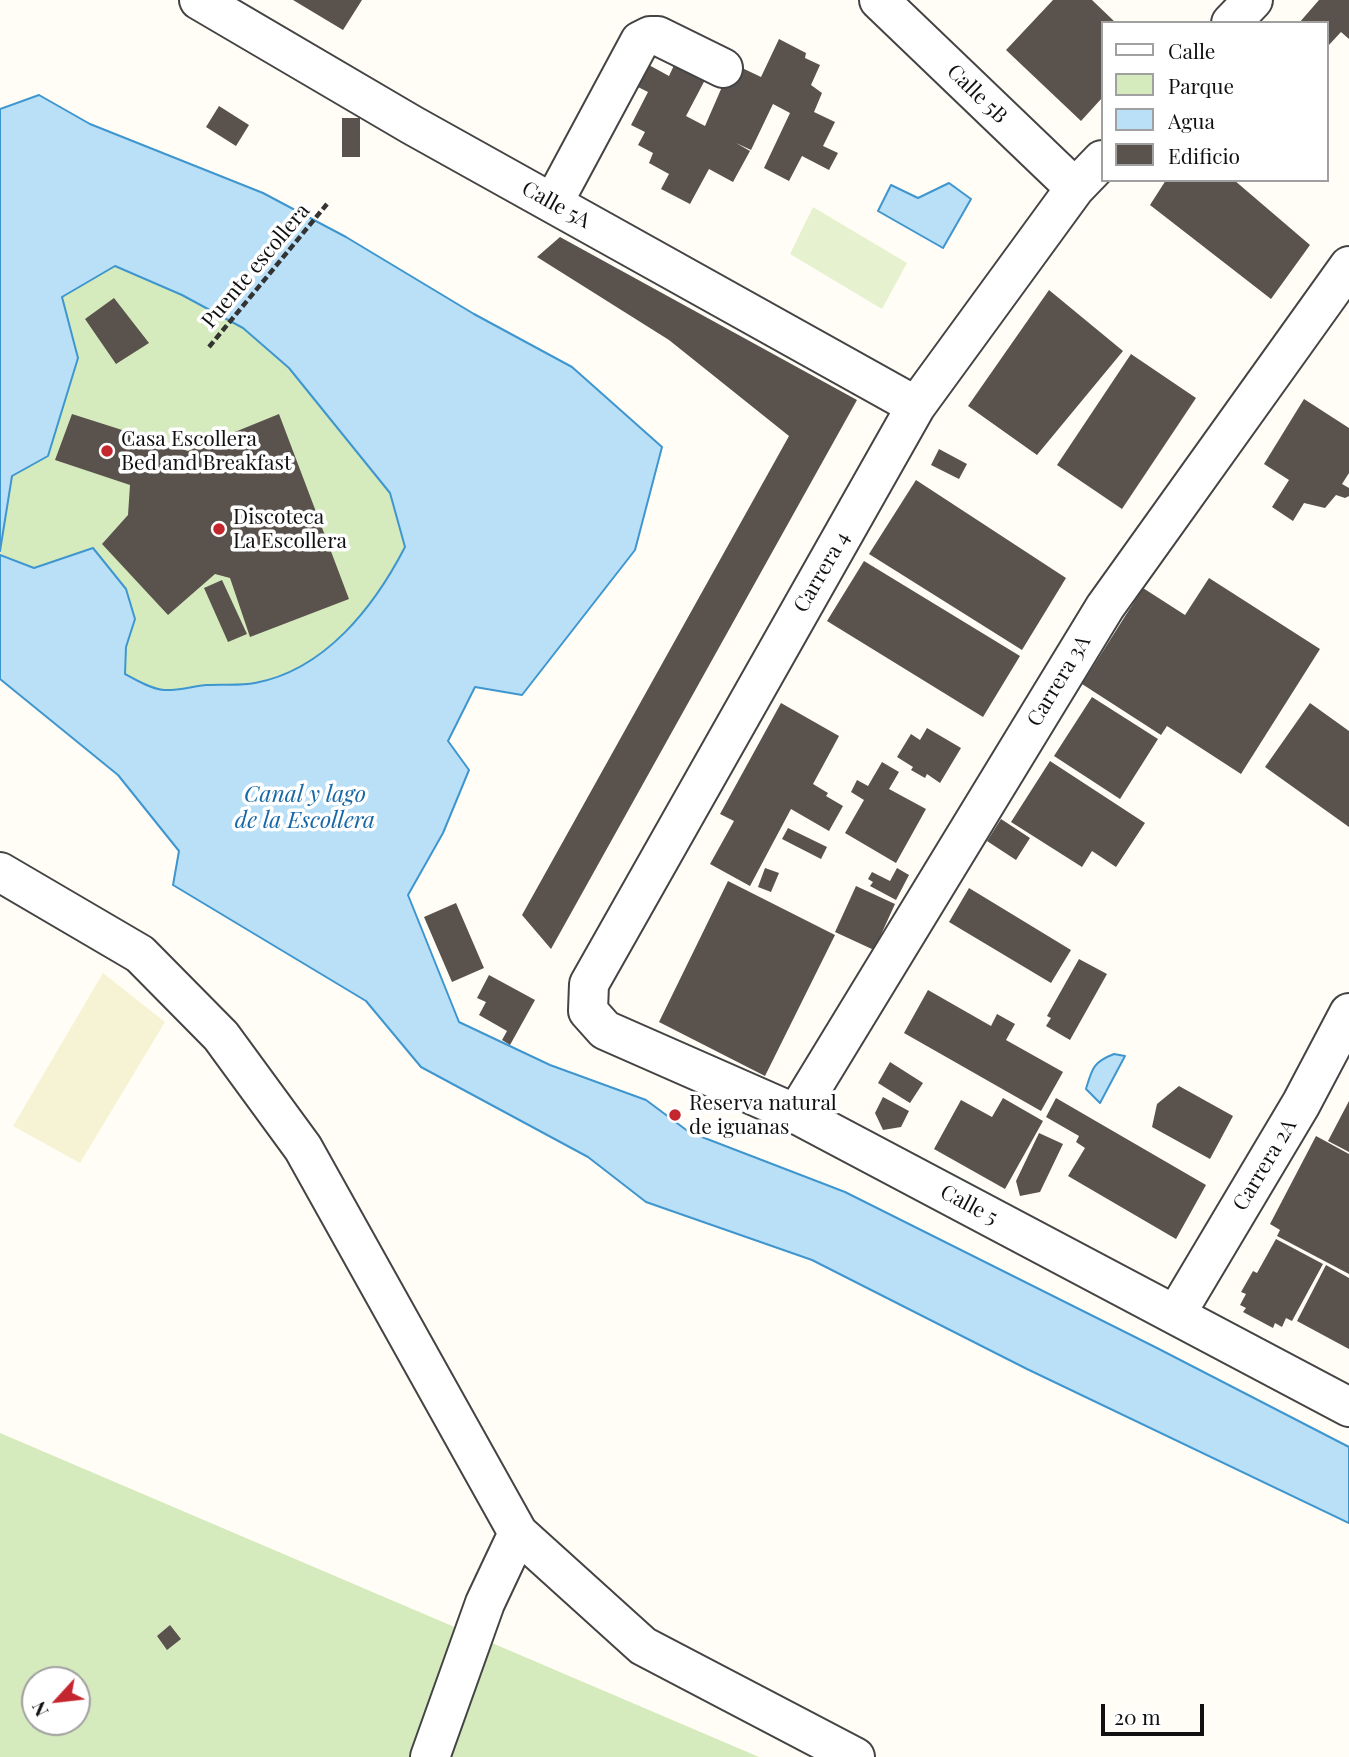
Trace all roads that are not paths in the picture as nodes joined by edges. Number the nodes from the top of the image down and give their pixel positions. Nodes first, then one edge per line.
1 (199, 0) edge
2 (879, 0) edge
3 (1253, 0) edge
4 (1233, 21) edge
5 (723, 68) dead end
6 (1100, 161) edge
7 (1075, 188) junction
8 (553, 203) junction
9 (1349, 266) edge
10 (916, 406) junction
11 (0, 872) edge
12 (588, 1011) joint
13 (1349, 1013) edge
14 (796, 1114) junction
15 (1176, 1314) junction
16 (1349, 1407) edge
17 (518, 1533) junction
18 (430, 1757) edge
19 (855, 1757) edge

1 - 8 street, Calle 5A
2 - 7 street, Calle 5B
3 - 4 street
5 - 8 street
6 - 7 street, Carrera 4
7 - 10 street, Carrera 4
8 - 10 street, Calle 5A
9 - 14 street, Carrera 3A
10 - 12 street, Carrera 4
11 - 17 street
12 - 14 street, Calle 5
13 - 15 street, Carrera 2A
14 - 15 street, Calle 5
15 - 16 street, Calle 5
17 - 18 street
17 - 19 street

